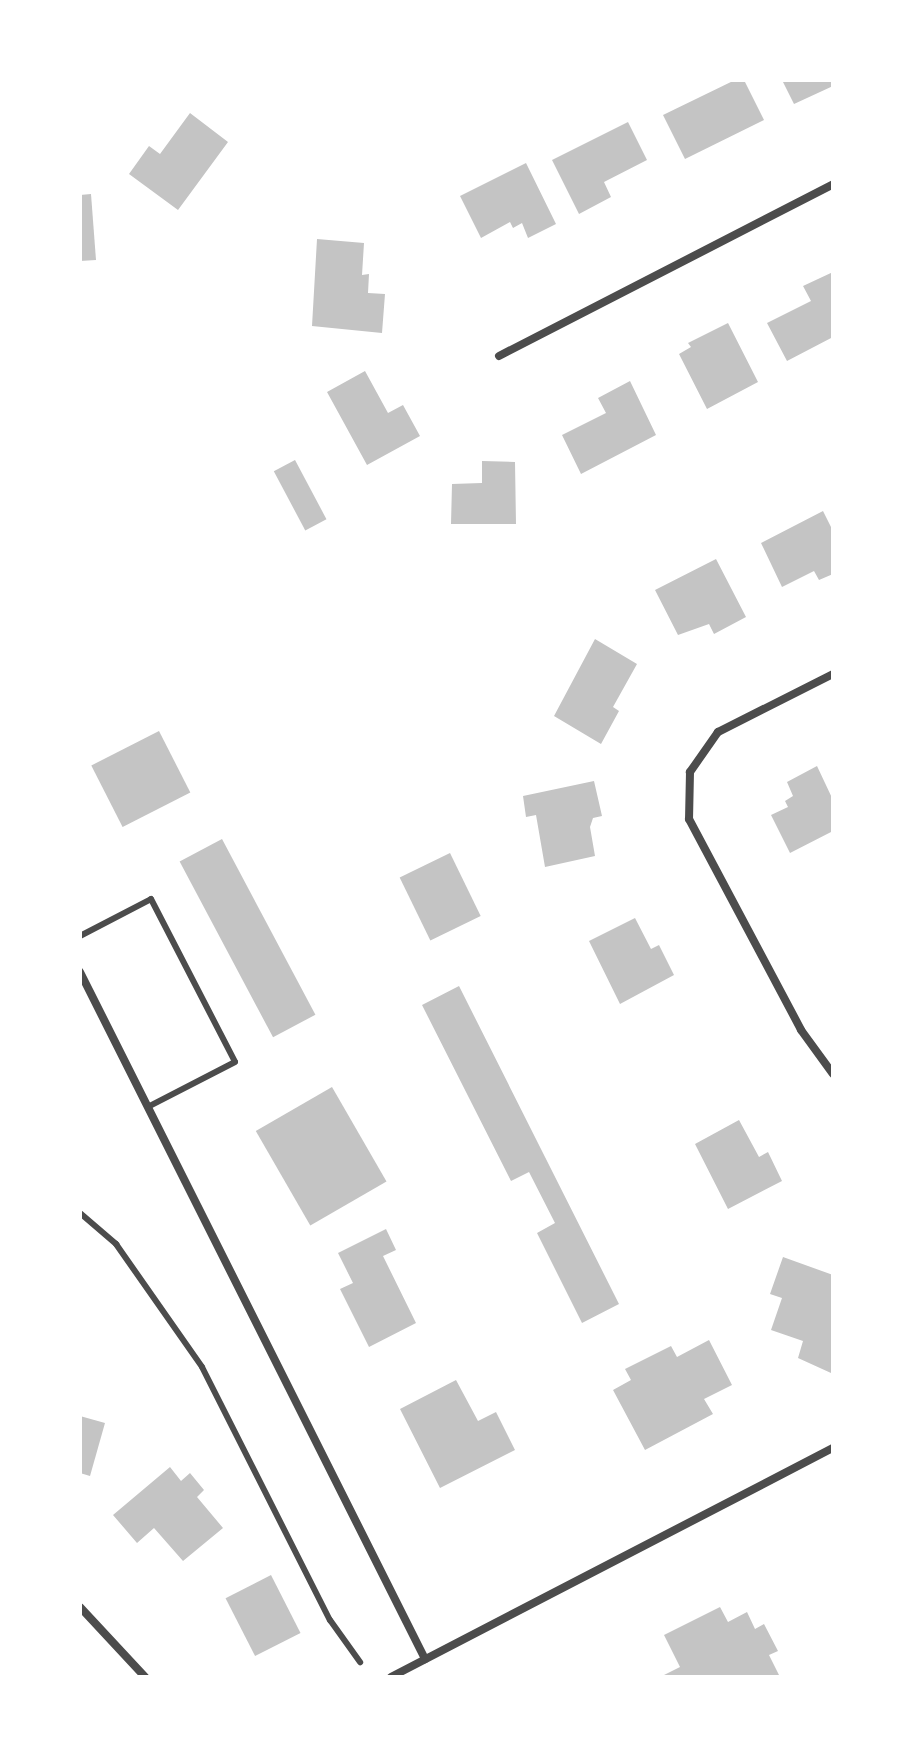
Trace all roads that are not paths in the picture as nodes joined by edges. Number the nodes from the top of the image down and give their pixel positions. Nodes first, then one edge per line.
1 (833, 184) edge
2 (499, 356) dead end
3 (833, 674) edge
4 (80, 936) edge
5 (80, 972) edge
6 (833, 1074) edge
7 (148, 1107) junction
8 (80, 1213) edge
9 (833, 1448) edge
10 (80, 1607) edge
11 (425, 1659) junction
12 (360, 1662) dead end
13 (145, 1677) edge
14 (391, 1677) edge

1 - 2 street
3 - 6 street
4 - 7 lane
5 - 7 street
7 - 11 street
8 - 12 lane
9 - 11 street
10 - 13 street
11 - 14 street

